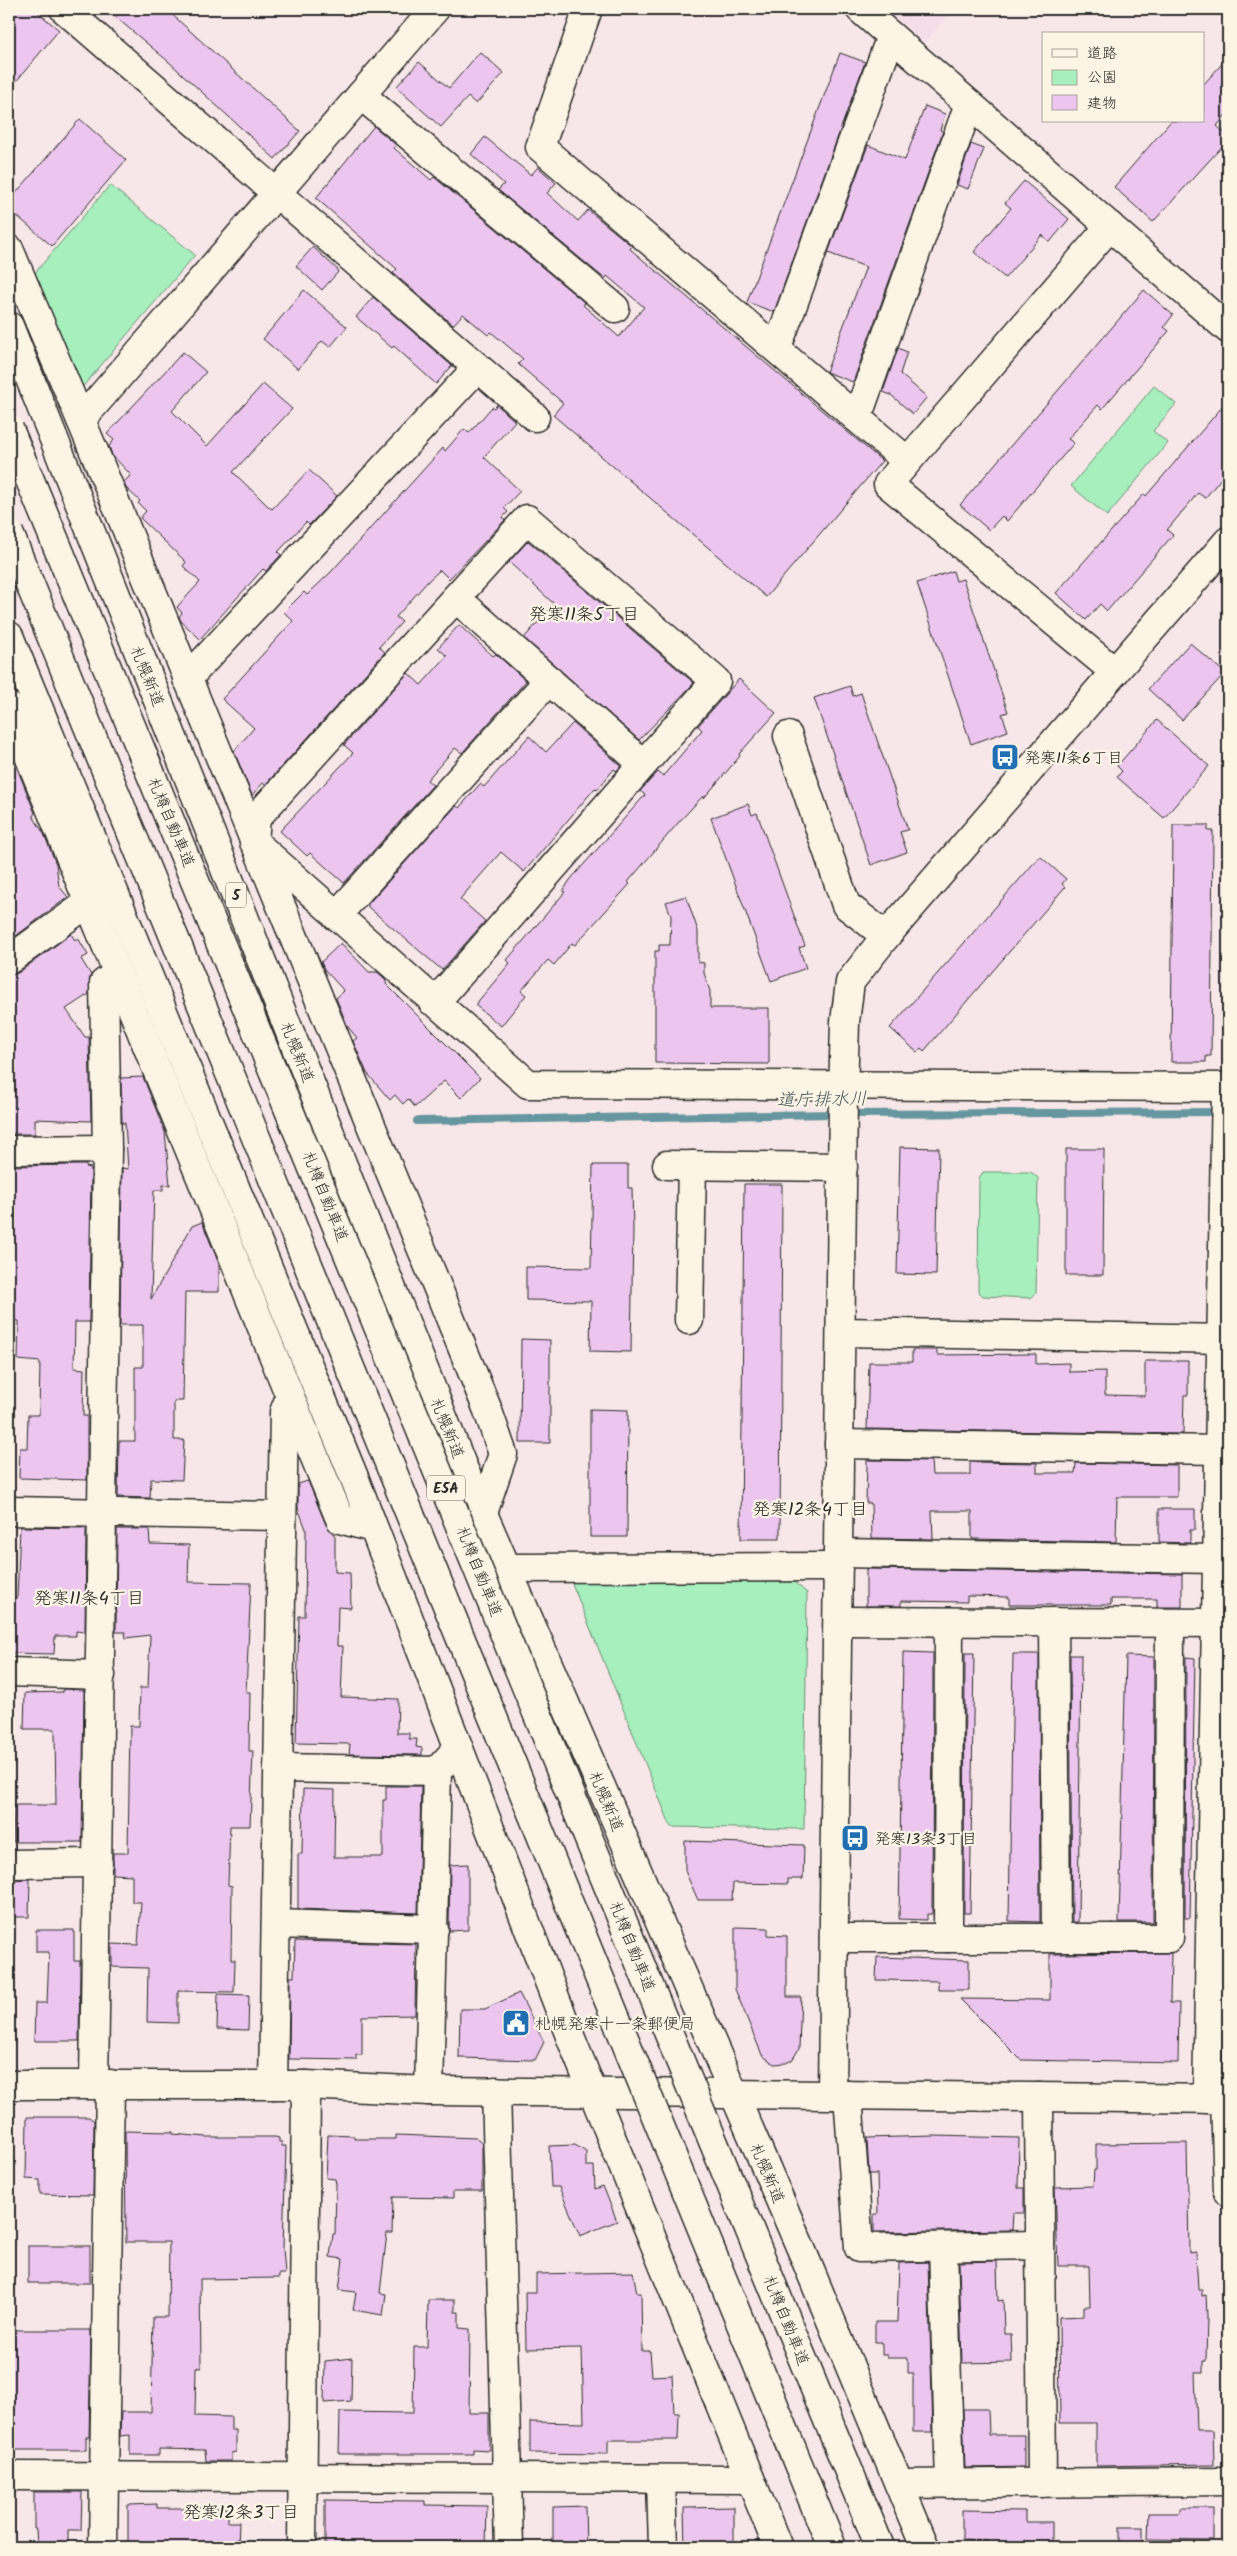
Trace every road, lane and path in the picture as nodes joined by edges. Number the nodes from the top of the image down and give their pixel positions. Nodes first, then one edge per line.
1 (64, 9) edge
2 (435, 9) edge
3 (588, 9) edge
4 (860, 9) edge
5 (892, 36) junction
6 (361, 95) junction
7 (969, 104) junction
8 (276, 194) junction
9 (1110, 226) junction
10 (9, 249) edge
11 (614, 308) dead end
12 (9, 326) edge
13 (1228, 329) edge
14 (776, 348) junction
15 (477, 368) junction
16 (534, 417) dead end
17 (857, 418) junction
18 (81, 420) junction
19 (9, 429) edge
20 (907, 461) junction
21 (9, 533) edge
22 (1224, 552) edge
23 (456, 598) junction
24 (9, 636) edge
25 (1115, 672) junction
26 (187, 679) junction
27 (549, 680) junction
28 (10, 712) edge
29 (788, 736) dead end
30 (644, 764) junction
31 (254, 842) junction
32 (317, 898) junction
33 (88, 903) junction
34 (336, 916) junction
35 (287, 924) junction
36 (886, 936) junction
37 (9, 960) edge
38 (116, 974) junction
39 (432, 1001) junction
40 (843, 1091) junction
41 (1227, 1112) edge
42 (107, 1149) junction
43 (9, 1150) edge
44 (842, 1167) junction
45 (689, 1320) dead end
46 (840, 1332) junction
47 (1225, 1339) edge
48 (290, 1397) junction
49 (839, 1444) junction
50 (1220, 1450) junction
51 (9, 1510) edge
52 (103, 1512) junction
53 (483, 1513) junction
54 (282, 1516) junction
55 (374, 1528) junction
56 (1218, 1559) junction
57 (838, 1560) junction
58 (507, 1568) junction
59 (838, 1621) junction
60 (949, 1622) junction
61 (1054, 1622) junction
62 (1170, 1622) junction
63 (1222, 1623) edge
64 (9, 1672) edge
65 (101, 1675) junction
66 (458, 1748) junction
67 (278, 1768) junction
68 (438, 1771) junction
69 (98, 1863) junction
70 (9, 1864) edge
71 (276, 1924) junction
72 (434, 1929) junction
73 (834, 1938) junction
74 (948, 1938) junction
75 (1056, 1938) junction
76 (102, 2084) junction
77 (9, 2085) edge
78 (273, 2085) junction
79 (306, 2085) junction
80 (429, 2091) junction
81 (496, 2092) junction
82 (592, 2092) junction
83 (734, 2094) junction
84 (840, 2095) junction
85 (1039, 2097) junction
86 (1220, 2099) edge
87 (1228, 2192) edge
88 (1040, 2245) junction
89 (943, 2247) junction
90 (9, 2476) edge
91 (303, 2476) junction
92 (104, 2477) junction
93 (508, 2477) junction
94 (750, 2479) junction
95 (661, 2480) junction
96 (1228, 2481) edge
97 (1042, 2483) junction
98 (899, 2484) junction
99 (950, 2484) junction
100 (103, 2547) edge
101 (302, 2547) edge
102 (509, 2547) edge
103 (663, 2547) edge
104 (778, 2547) edge
105 (832, 2547) edge
106 (880, 2547) edge
107 (925, 2547) edge

1 - 8 main road
2 - 6 main road
3 - 14 main road
4 - 5 main road
5 - 7 main road
5 - 14 main road
6 - 8 main road
6 - 11 main road
7 - 9 main road
7 - 17 main road
8 - 15 main road
8 - 18 main road
9 - 13 main road
9 - 20 main road
10 - 18 main road
12 - 53 main road, 札幌新道 / 5
14 - 17 main road
15 - 16 main road
15 - 26 main road
17 - 20 main road
18 - 26 main road
19 - 106 main road, 札樽自動車道 / E5A, bridge
20 - 25 main road
21 - 105 main road, E5A, bridge
22 - 25 main road
23 - 27 main road
23 - 30 main road
23 - 31 main road
24 - 55 main road
25 - 36 main road
26 - 31 main road
27 - 30 main road
27 - 34 main road
28 - 33 main road
29 - 36 main road
30 - 39 main road
31 - 32 main road
31 - 35 main road
32 - 34 main road
32 - 35 main road
33 - 37 main road
33 - 38 main road
34 - 39 main road
35 - 53 main road
36 - 40 main road
38 - 42 main road
38 - 48 main road
39 - 40 main road
40 - 41 main road
40 - 44 main road
41 - 47 main road
42 - 43 main road
42 - 52 main road
44 - 45 main road
44 - 46 main road
46 - 47 main road
46 - 49 main road
47 - 50 main road
48 - 54 main road
48 - 55 main road
49 - 50 main road
49 - 57 main road
50 - 56 main road
51 - 52 main road
52 - 54 main road
52 - 65 main road
53 - 58 main road, 札幌新道 / 5
54 - 67 main road
55 - 66 main road
56 - 57 main road
56 - 63 main road
57 - 58 main road
57 - 59 main road
58 - 83 main road, 札幌新道 / 5
59 - 60 main road
59 - 73 main road
60 - 61 main road
60 - 74 main road
61 - 62 main road
61 - 75 main road
62 - 63 main road
62 - 75 main road
63 - 86 main road
64 - 65 main road
65 - 69 main road
66 - 68 main road
66 - 82 main road
67 - 68 main road
67 - 71 main road
68 - 72 main road
69 - 70 main road
69 - 76 main road
71 - 72 main road
71 - 78 main road
72 - 80 main road
73 - 74 main road
73 - 84 main road
74 - 75 main road
76 - 77 main road
76 - 78 main road
76 - 92 main road
78 - 79 main road
79 - 80 main road
79 - 91 main road
80 - 81 main road
81 - 82 main road
81 - 93 main road
82 - 83 main road
82 - 94 main road
83 - 84 main road
83 - 98 main road, 札幌新道 / 5
84 - 85 main road
84 - 89 main road
85 - 86 main road
85 - 88 main road
86 - 87 main road
88 - 89 main road
88 - 97 main road
89 - 99 main road
90 - 92 main road
91 - 92 main road
91 - 93 main road
91 - 101 main road
92 - 100 main road
93 - 95 main road
93 - 102 main road
94 - 95 main road
94 - 104 main road
95 - 103 main road
96 - 97 main road
97 - 99 main road
98 - 99 main road
98 - 107 main road, 札幌新道 / 5

